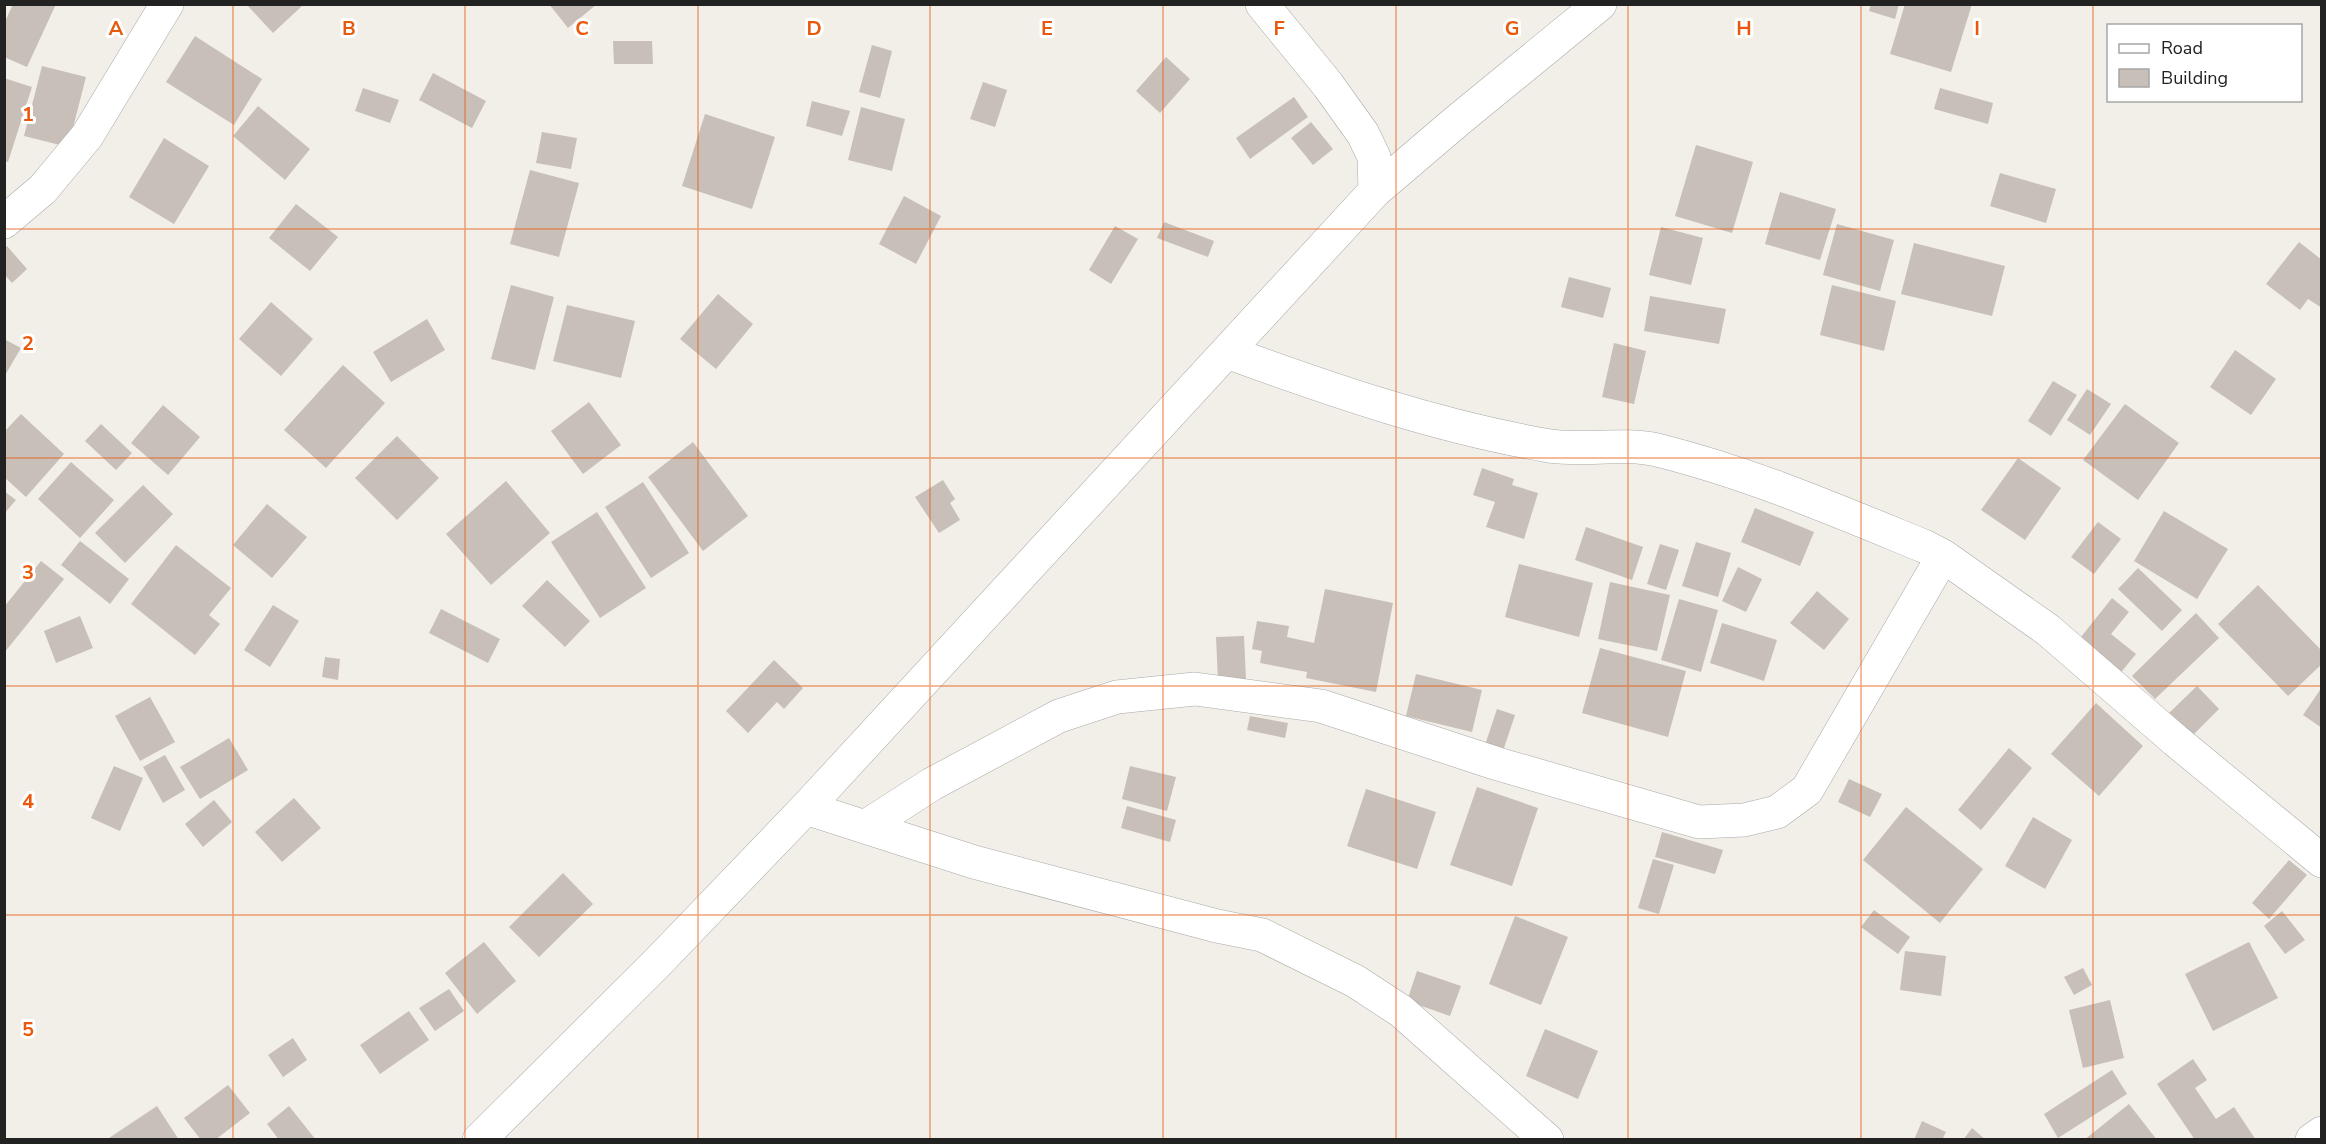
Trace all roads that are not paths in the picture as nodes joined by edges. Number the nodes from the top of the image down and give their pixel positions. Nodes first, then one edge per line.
1 (167, 4) edge
2 (1262, 4) edge
3 (1600, 4) edge
4 (1376, 191) junction
5 (4, 222) edge
6 (1227, 352) junction
7 (1943, 556) junction
8 (806, 808) junction
9 (865, 827) junction
10 (2322, 861) edge
11 (2322, 1133) edge
12 (479, 1140) edge
13 (1547, 1140) edge
14 (2312, 1140) edge

1 - 5 street
2 - 4 street
3 - 4 street
4 - 6 street
6 - 7 street
6 - 8 street
7 - 9 street
7 - 10 street
8 - 9 street
8 - 12 street
9 - 13 street
11 - 14 street

